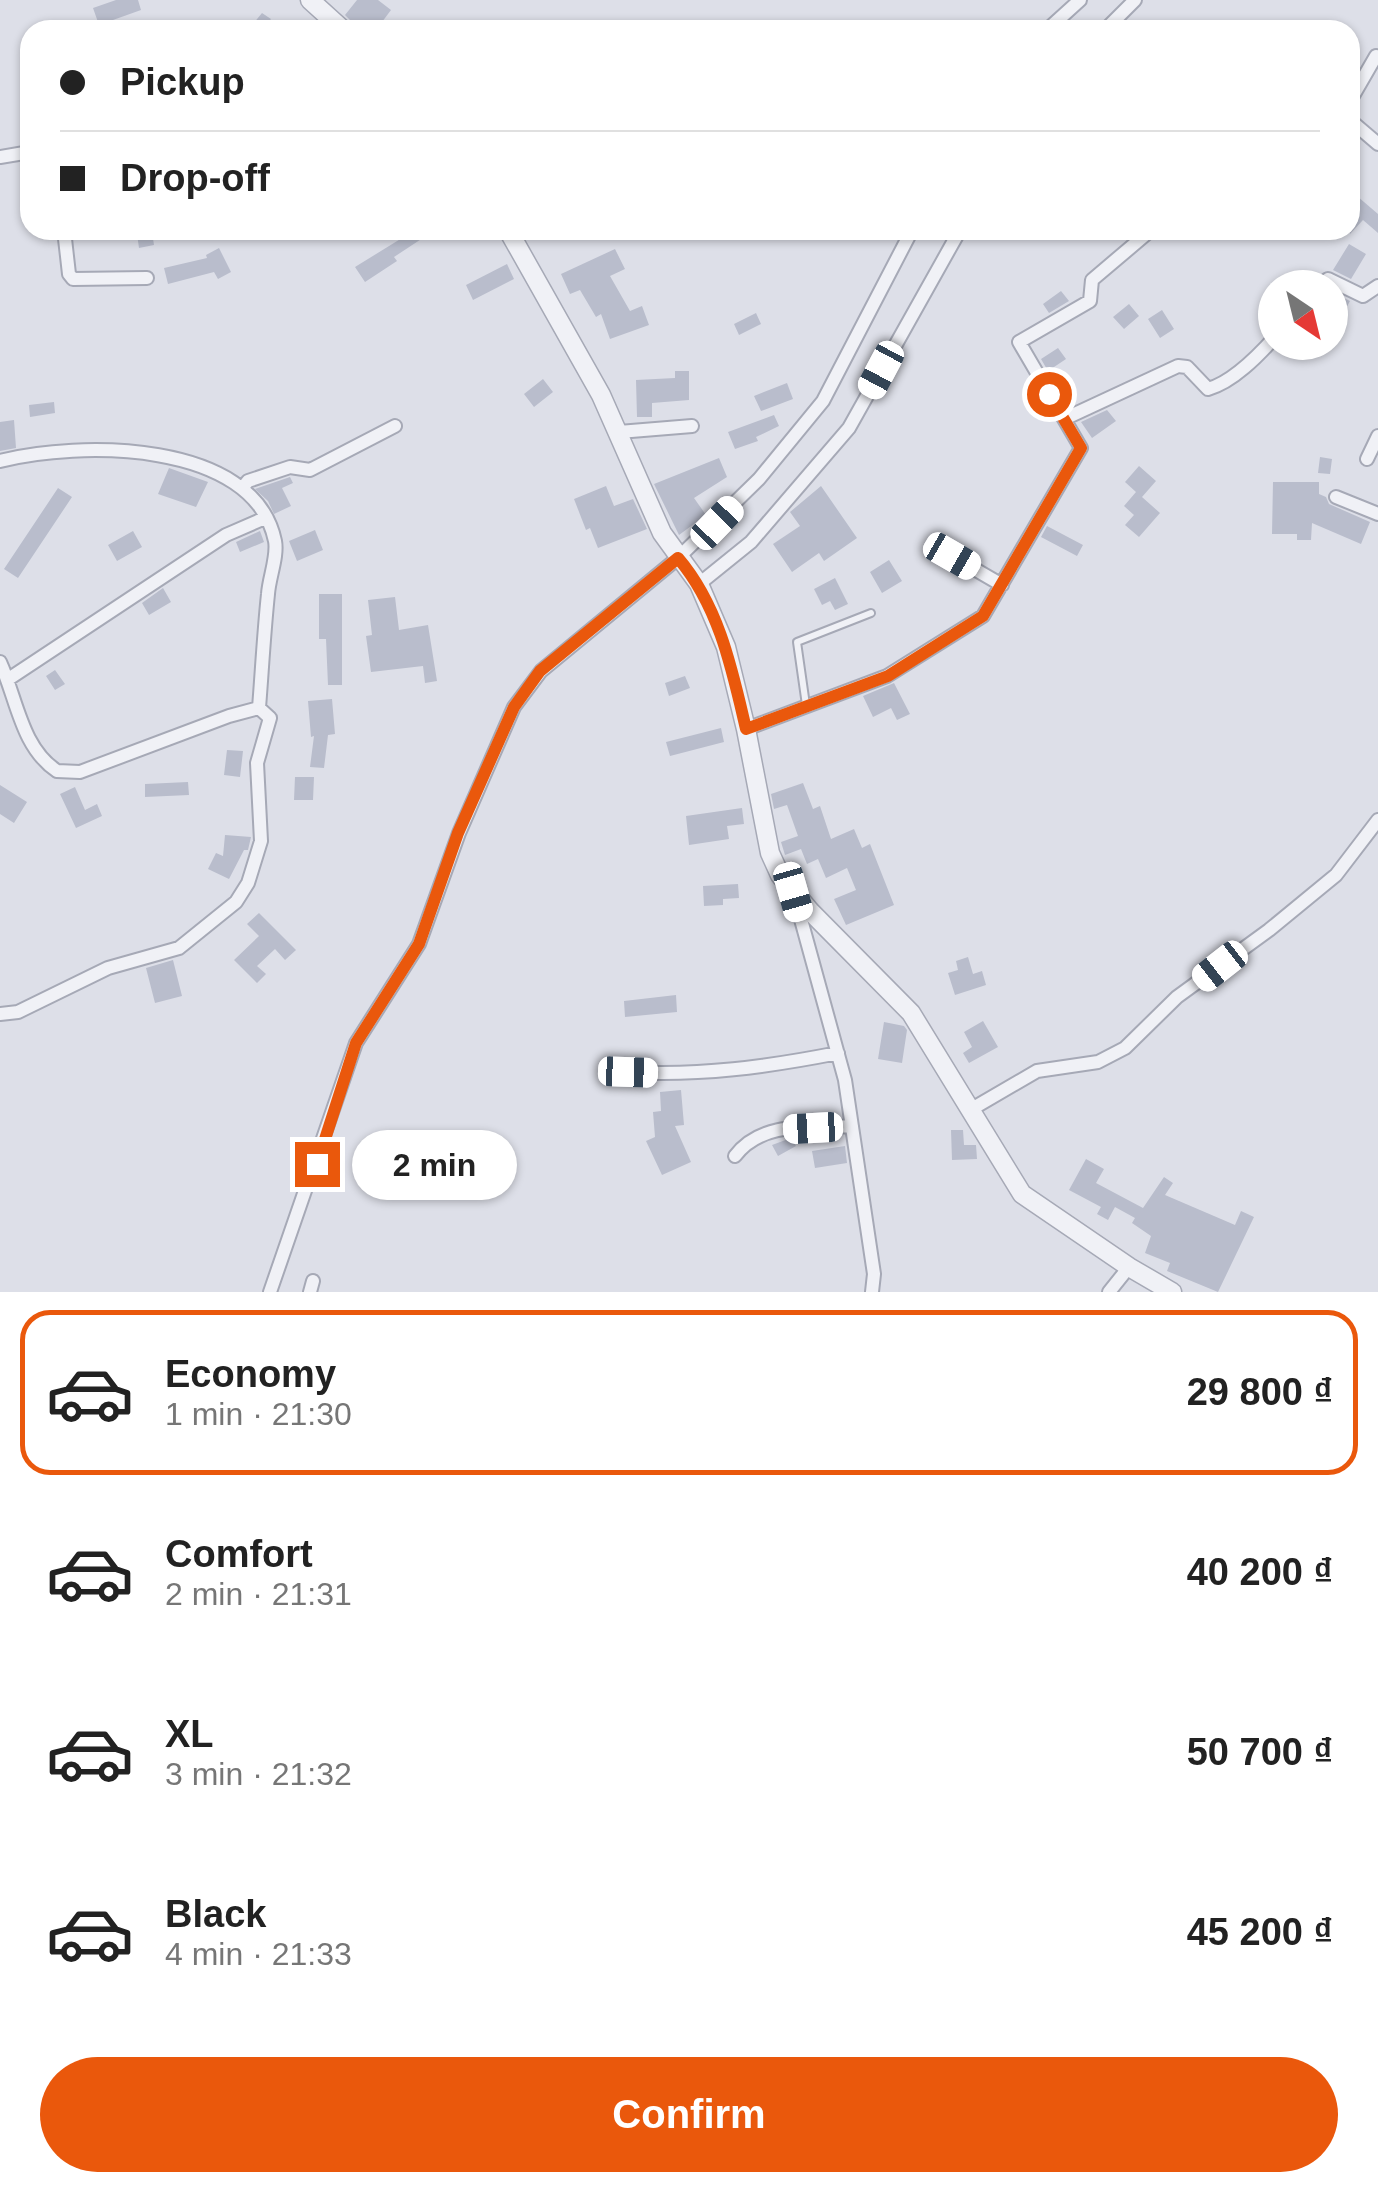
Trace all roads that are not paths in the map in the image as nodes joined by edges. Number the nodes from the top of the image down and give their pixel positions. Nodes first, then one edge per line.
1 (310, 0) edge
2 (1080, 0) edge
3 (1135, 0) edge
4 (332, 20) edge
5 (1058, 20) edge
6 (1114, 20) edge
7 (1376, 56) edge
8 (1360, 84) edge
9 (65, 240) edge
10 (513, 240) edge
11 (907, 240) edge
12 (954, 240) edge
13 (1139, 240) edge
14 (147, 278) dead end
15 (1378, 286) edge
16 (1348, 289) edge
17 (1258, 356) edge
18 (1064, 419) junction
19 (395, 426) dead end
20 (692, 426) dead end
21 (619, 432) junction
22 (1378, 436) edge
23 (1367, 459) dead end
24 (0, 461) edge
25 (244, 486) junction
26 (1336, 496) dead end
27 (1378, 514) edge
28 (264, 518) junction
29 (952, 556) dead end
30 (689, 571) junction
31 (1002, 585) junction
32 (871, 613) dead end
33 (0, 662) edge
34 (7, 680) junction
35 (806, 706) junction
36 (259, 708) junction
37 (746, 729) junction
38 (1378, 820) edge
39 (793, 892) junction
40 (0, 1014) edge
41 (838, 1053) junction
42 (628, 1072) dead end
43 (970, 1110) junction
44 (852, 1126) junction
45 (735, 1156) dead end
46 (1129, 1267) junction
47 (270, 1292) edge
48 (872, 1292) edge
49 (1110, 1292) edge
50 (1172, 1292) edge

1 - 4 street
2 - 5 street
3 - 6 street
7 - 8 street
9 - 14 street
10 - 21 street
11 - 30 street
12 - 30 street
13 - 18 street
15 - 16 street
17 - 18 street
18 - 31 street
19 - 25 street
20 - 21 street
21 - 30 street
22 - 23 street
24 - 25 street
25 - 28 street
26 - 27 street
28 - 34 street
28 - 36 street
29 - 31 street
30 - 37 street
30 - 47 street
31 - 35 street
32 - 35 lane
33 - 34 street
34 - 36 street
35 - 37 street
36 - 40 street
37 - 39 street
38 - 43 street
39 - 41 street
39 - 43 street
41 - 42 street
41 - 44 street
43 - 46 street
44 - 45 street
44 - 48 street
46 - 49 street
46 - 50 street

